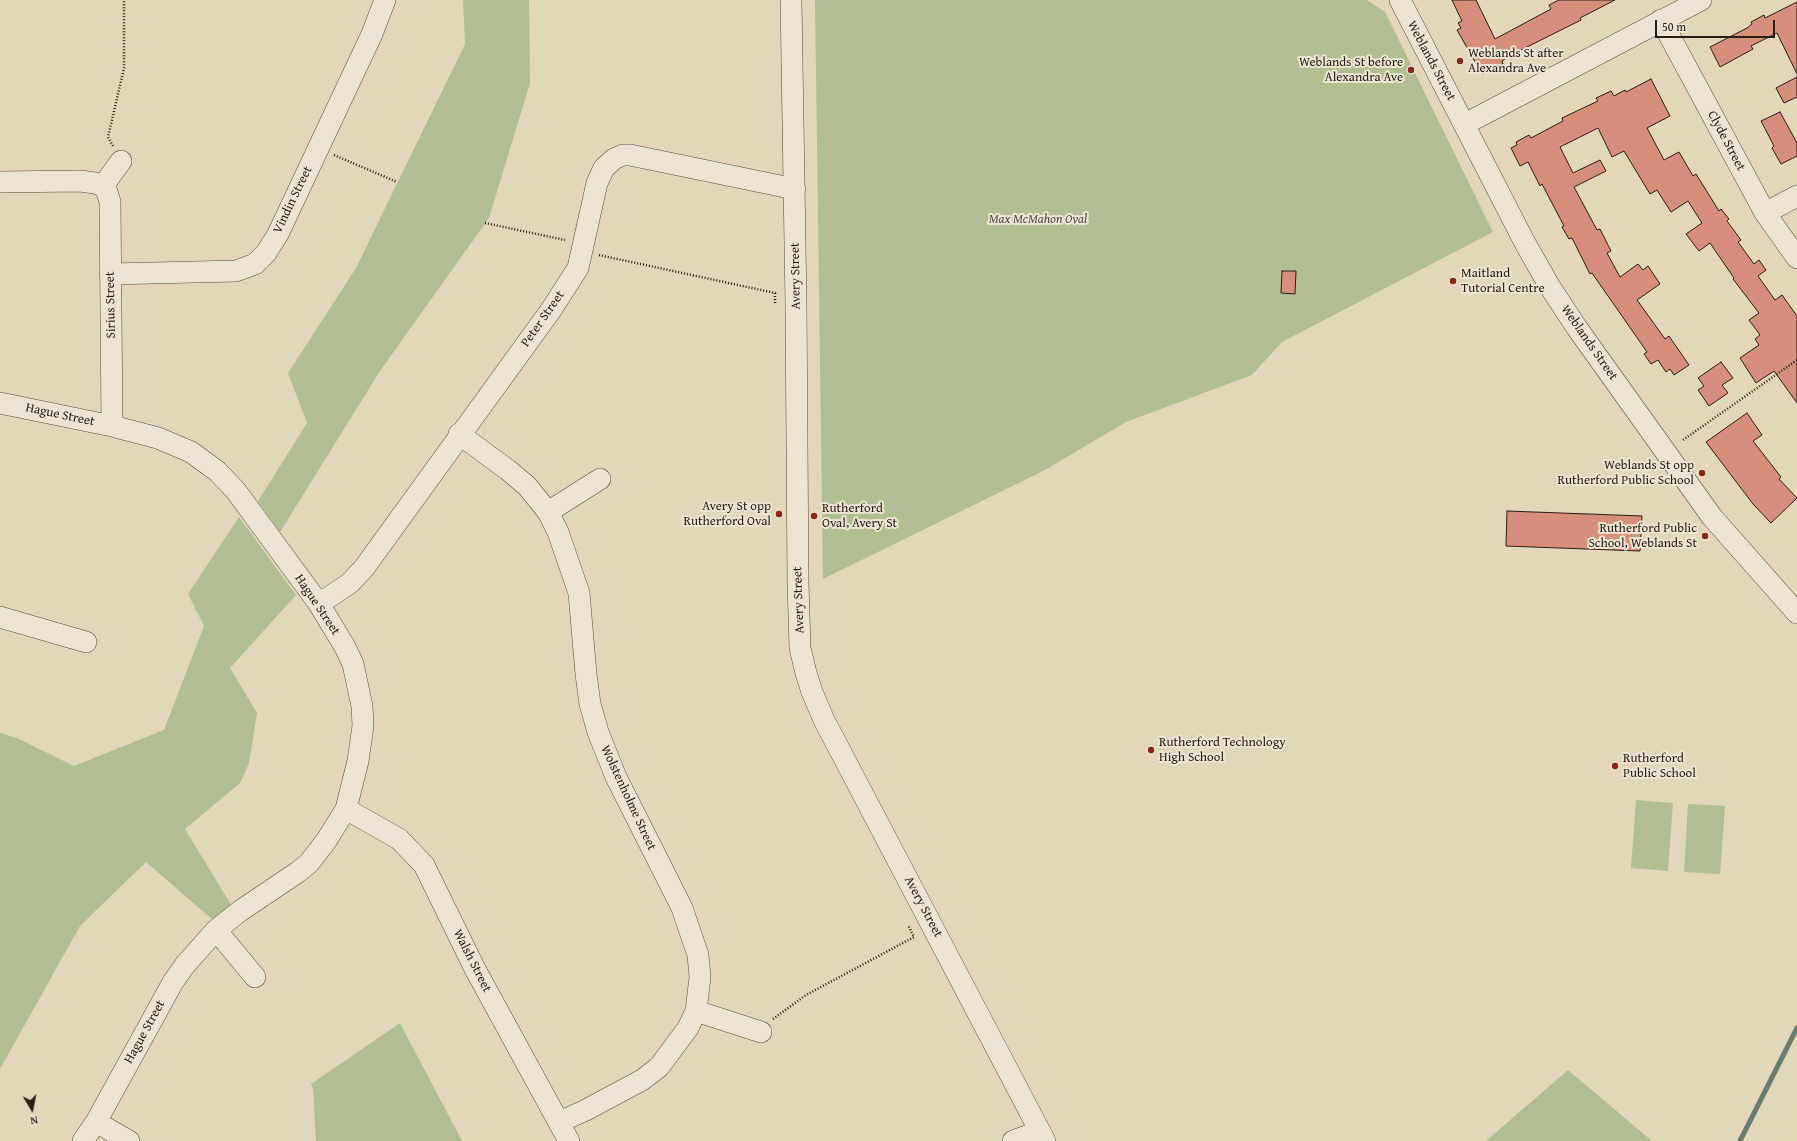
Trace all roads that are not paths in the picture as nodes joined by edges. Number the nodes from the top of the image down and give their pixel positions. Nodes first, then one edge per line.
1 (385, 0) edge
2 (791, 0) edge
3 (1701, 0) edge
4 (1399, 1) edge
5 (1661, 20) junction
6 (1465, 124) junction
7 (121, 161) road end
8 (0, 182) edge
9 (103, 186) junction
10 (795, 189) junction
11 (1797, 196) edge
12 (1765, 213) junction
13 (1797, 258) edge
14 (110, 274) junction
15 (0, 403) edge
16 (112, 426) junction
17 (459, 434) junction
18 (600, 479) dead end
19 (548, 512) junction
20 (319, 604) junction
21 (1797, 613) edge
22 (0, 618) edge
23 (86, 642) dead end
24 (346, 809) junction
25 (216, 930) junction
26 (255, 977) dead end
27 (696, 1011) junction
28 (761, 1032) road end
29 (96, 1122) junction
30 (559, 1122) junction
31 (1042, 1136) edge
32 (82, 1141) edge
33 (129, 1141) edge
34 (569, 1141) edge
35 (1013, 1141) edge

1 - 14 street, Vindin Street
2 - 10 street, Avery Street
3 - 5 street
4 - 6 street, Weblands Street
5 - 6 street
5 - 12 street, Clyde Street
6 - 21 street, Weblands Street
7 - 9 street
8 - 9 street
9 - 14 street, Sirius Street
10 - 17 street, Peter Street
10 - 31 street, Avery Street
11 - 12 street
12 - 13 street, Clyde Street
14 - 16 street, Sirius Street
15 - 16 street, Hague Street
16 - 20 street, Hague Street
17 - 19 street, Wolstenholme Street
17 - 20 street, Peter Street
18 - 19 street
19 - 27 street, Wolstenholme Street
20 - 24 street, Hague Street
22 - 23 street
24 - 25 street, Hague Street
24 - 30 street, Walsh Street
25 - 26 street
25 - 29 street, Hague Street
27 - 28 street
27 - 30 street, Wolstenholme Street
29 - 32 street, Hague Street
29 - 33 street
30 - 34 street, Walsh Street
31 - 35 street

